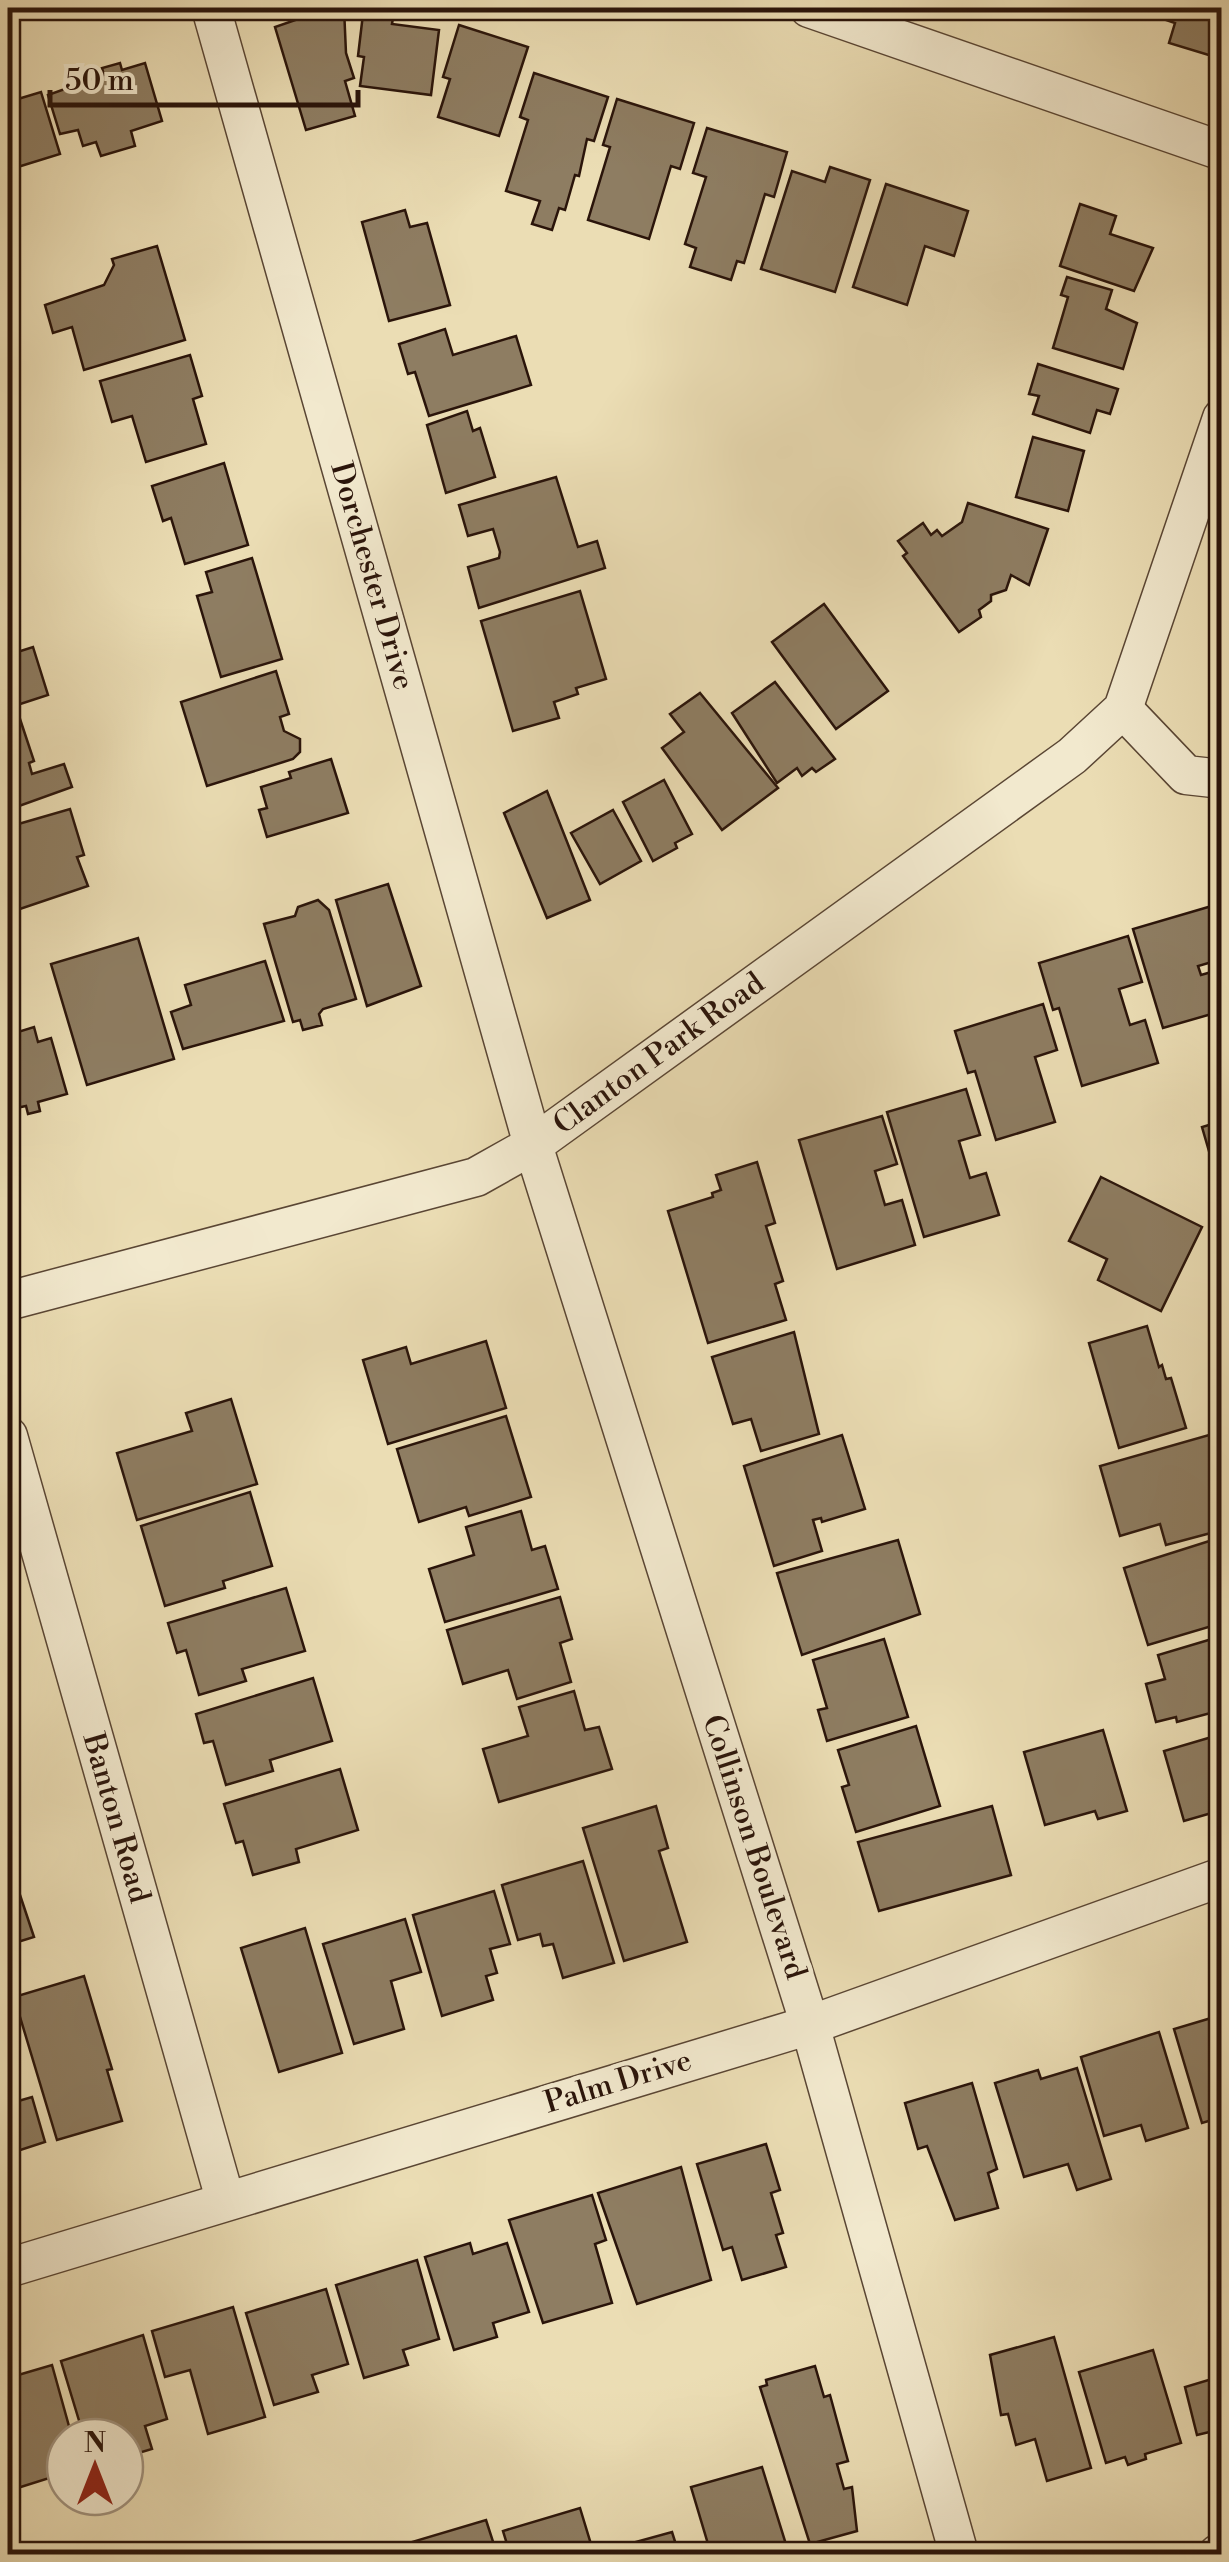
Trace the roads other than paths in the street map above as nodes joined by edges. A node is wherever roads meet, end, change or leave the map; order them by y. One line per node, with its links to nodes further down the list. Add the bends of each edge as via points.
1 (210, 8): 7 (street, Dorchester Drive)
2 (809, 8): 3 (street)
3 (1222, 151)
4 (1222, 418): 5 (street)
5 (1123, 709): 6 (street, via 1186,775); 7 (street, Clanton Park Road, via 1072,756)
6 (1222, 779)
7 (533, 1145): 8 (street, Clanton Park Road, via 476,1177); 11 (street, Collinson Boulevard)
8 (8, 1302)
9 (8, 1436): 12 (street, Banton Road)
10 (1222, 1877): 11 (street, Palm Drive)
11 (810, 2025): 12 (street, Palm Drive); 14 (street, Collinson Boulevard)
12 (226, 2199): 13 (street, Palm Drive)
13 (8, 2268)
14 (959, 2554)

